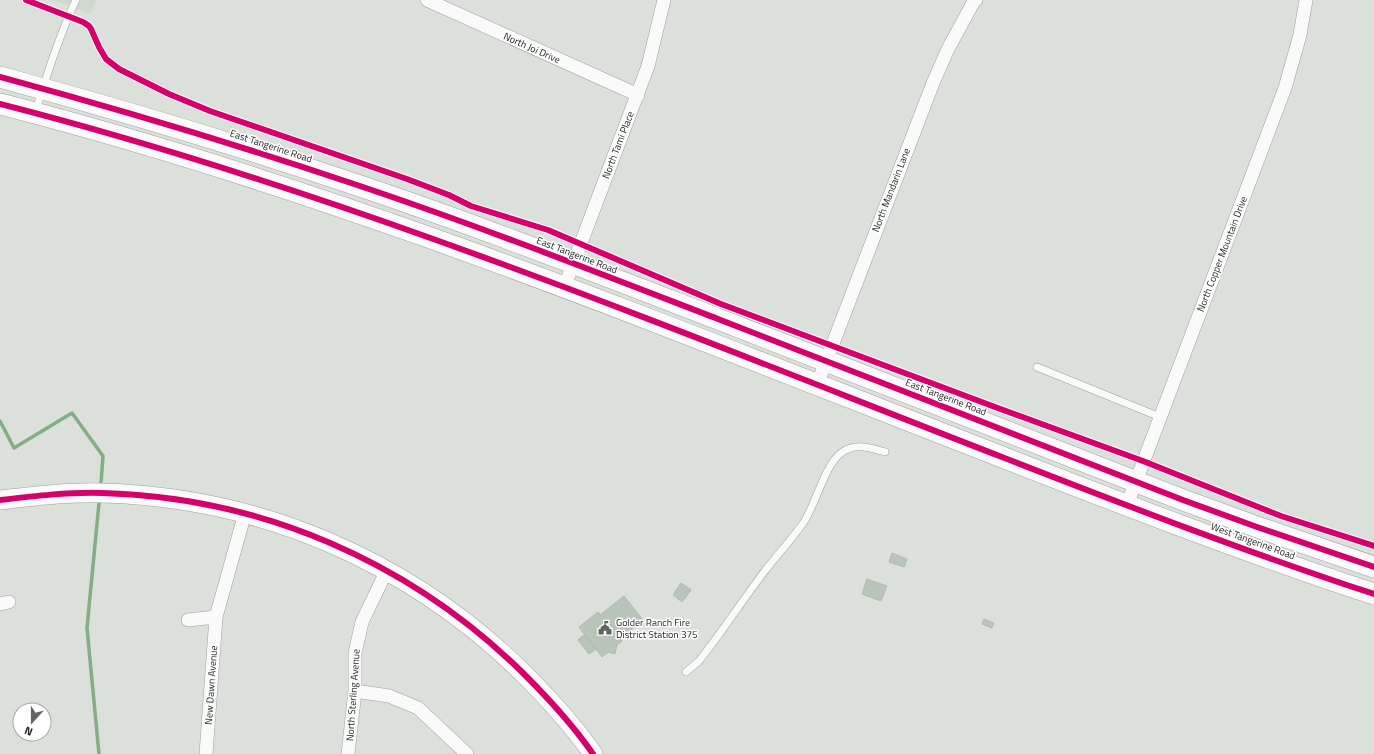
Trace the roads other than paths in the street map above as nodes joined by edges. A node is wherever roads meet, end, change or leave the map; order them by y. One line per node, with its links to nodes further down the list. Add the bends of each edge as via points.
1 (76, 0): 7 (lane)
2 (427, 0): 8 (street, North Joi Drive)
3 (664, 0): 8 (street, North Tami Place)
4 (976, 0): 13 (street, North Mandarin Lane, via 948,49 933,83)
5 (1306, 0): 16 (street, North Copper Mountain Drive, via 1295,56 1285,88)
6 (0, 77): 7 (main road, East Tangerine Road)
7 (43, 88): 10 (lane); 11 (main road, East Tangerine Road, via 302,166)
8 (638, 95): 11 (street, North Tami Place)
9 (0, 104): 10 (main road)
10 (35, 113): 12 (main road, via 197,159 333,203 464,249)
11 (573, 263): 12 (street, North Tami Place); 13 (main road, East Tangerine Road)
12 (564, 288): 15 (main road)
13 (826, 361): 15 (street, North Mandarin Lane); 18 (main road, East Tangerine Road)
14 (1037, 367): 16 (lane)
15 (817, 385): 20 (main road)
16 (1160, 417): 18 (street, North Copper Mountain Drive)
17 (885, 452): 27 (lane, via 861,446 850,448 838,456 829,468 811,508 797,531 699,661)
18 (1136, 481): 20 (street, North Copper Mountain Drive); 22 (main road, West Tangerine Road, via 1257,527)
19 (0, 500): 21 (street, via 72,493 125,494 194,502)
20 (1127, 505): 24 (main road, West Tangerine Road)
21 (245, 513): 23 (street, via 305,532); 25 (street, New Dawn Avenue)
22 (1374, 567)
23 (387, 570): 28 (street, North Sterling Avenue, via 362,622 355,653); 32 (street, via 450,610 495,646 553,703)
24 (1374, 594)
25 (216, 617): 26 (street); 29 (street, New Dawn Avenue)
26 (188, 620)
27 (686, 672)
28 (355, 691): 30 (street, North Sterling Avenue); 31 (street, via 388,696 418,708)
29 (206, 754)
30 (348, 754)
31 (467, 754)
32 (593, 754)

